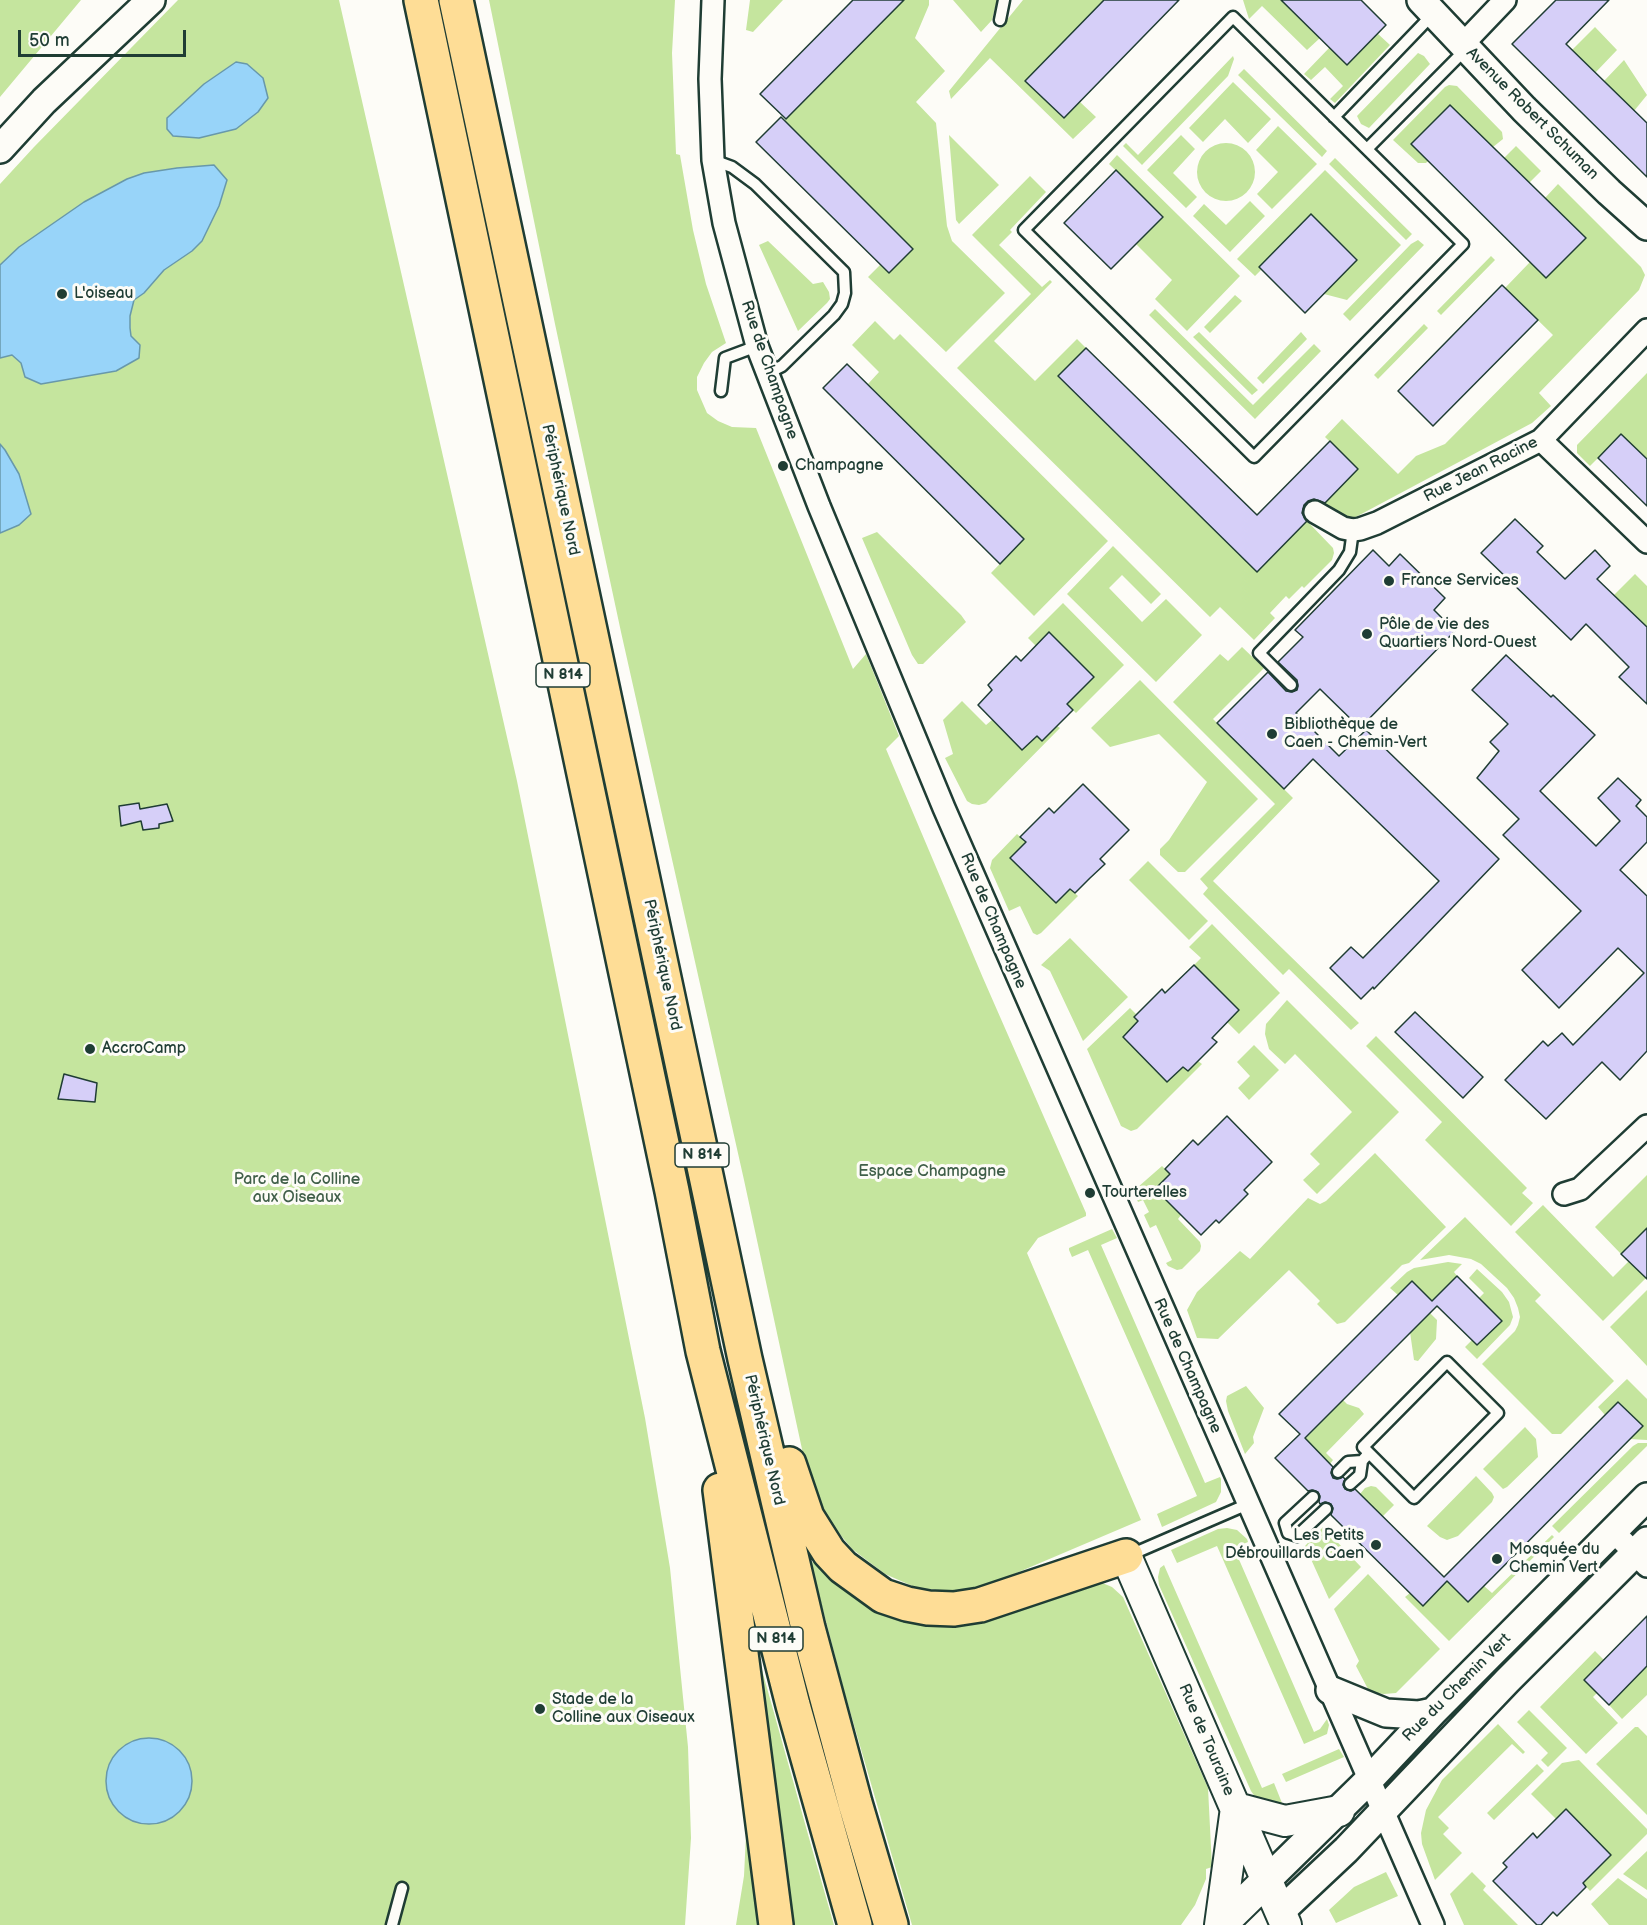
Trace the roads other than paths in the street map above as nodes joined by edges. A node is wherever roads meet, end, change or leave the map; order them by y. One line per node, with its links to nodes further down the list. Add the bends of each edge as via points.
1 (152, 0): 11 (street, via 44,101)
2 (422, 0): 26 (highway, N 814)
3 (456, 0): 27 (highway, Périphérique Nord / N 814)
4 (713, 0): 13 (street, Rue de Champagne)
5 (1004, 0): 8 (lane)
6 (1504, 0): 9 (street)
7 (1427, 7): 9 (street, Avenue Robert Schuman); 10 (lane)
8 (1000, 21)
9 (1465, 46): 12 (lane); 14 (street, Avenue Robert Schuman, via 1524,109)
10 (1334, 117): 12 (lane); 12 (lane, via 1233,17 1024,231 1254,457 1463,244)
11 (0, 149)
12 (1367, 149)
13 (713, 159): 16 (street, Rue de Champagne, via 724,223); 17 (lane, via 755,184 844,272 845,293 834,315 782,366)
14 (1647, 226)
15 (1647, 330): 19 (street, Rue Jean Racine)
16 (757, 346): 17 (street, Rue de Champagne); 18 (lane, via 725,358)
17 (768, 374): 33 (street, Rue de Champagne, via 944,808)
18 (721, 391)
19 (1541, 440): 21 (street, Rue Jean Racine, via 1377,523); 22 (street)
20 (1315, 512): 21 (street)
21 (1353, 530): 23 (lane, via 1350,552 1339,570 1259,653)
22 (1647, 542)
23 (1291, 685)
24 (1647, 1126): 25 (street, via 1581,1189)
25 (1564, 1194)
26 (703, 1351): 49 (highway); 50 (highway, N 814, via 793,1706)
27 (745, 1359): 38 (highway, via 773,1403 807,1517 843,1567 883,1596 928,1608 980,1605); 51 (highway, Périphérique Nord / N 814, via 808,1628)
28 (1366, 1457): 28 (lane, via 1363,1447 1447,1362 1498,1413 1414,1498); 29 (lane, via 1348,1462); 30 (lane, via 1360,1475)
29 (1338, 1472)
30 (1350, 1484)
31 (1313, 1497): 36 (lane, via 1286,1523)
32 (1647, 1497): 35 (street, Rue du Chemin Vert)
33 (1248, 1504): 36 (street, Rue de Champagne); 38 (lane)
34 (1326, 1509): 36 (lane, via 1297,1536)
35 (1613, 1531): 37 (street); 40 (street, Rue du Chemin Vert)
36 (1277, 1539): 39 (street, Rue de Champagne)
37 (1643, 1554): 44 (street, Rue du Chemin Vert, via 1507,1681)
38 (1126, 1556): 42 (main road, Rue de Touraine)
39 (1329, 1690): 40 (street, via 1386,1713); 41 (street, Rue de Champagne)
40 (1433, 1712): 41 (street, Rue du Chemin Vert)
41 (1369, 1780): 43 (street, Rue du Chemin Vert); 44 (street, Rue de Champagne)
42 (1236, 1808): 43 (main road, via 1285,1821); 45 (main road, Rue de Touraine); 52 (main road)
43 (1339, 1810): 45 (street, Rue du Chemin Vert)
44 (1383, 1811): 47 (street, Rue du Chemin Vert); 53 (street, Rue de Champagne)
45 (1267, 1880): 47 (main road, Rue de Touraine); 52 (main road)
46 (402, 1888): 48 (lane)
47 (1277, 1920)
48 (392, 1925)
49 (776, 1925)
50 (855, 1925)
51 (891, 1925)
52 (1221, 1925)
53 (1433, 1925)

